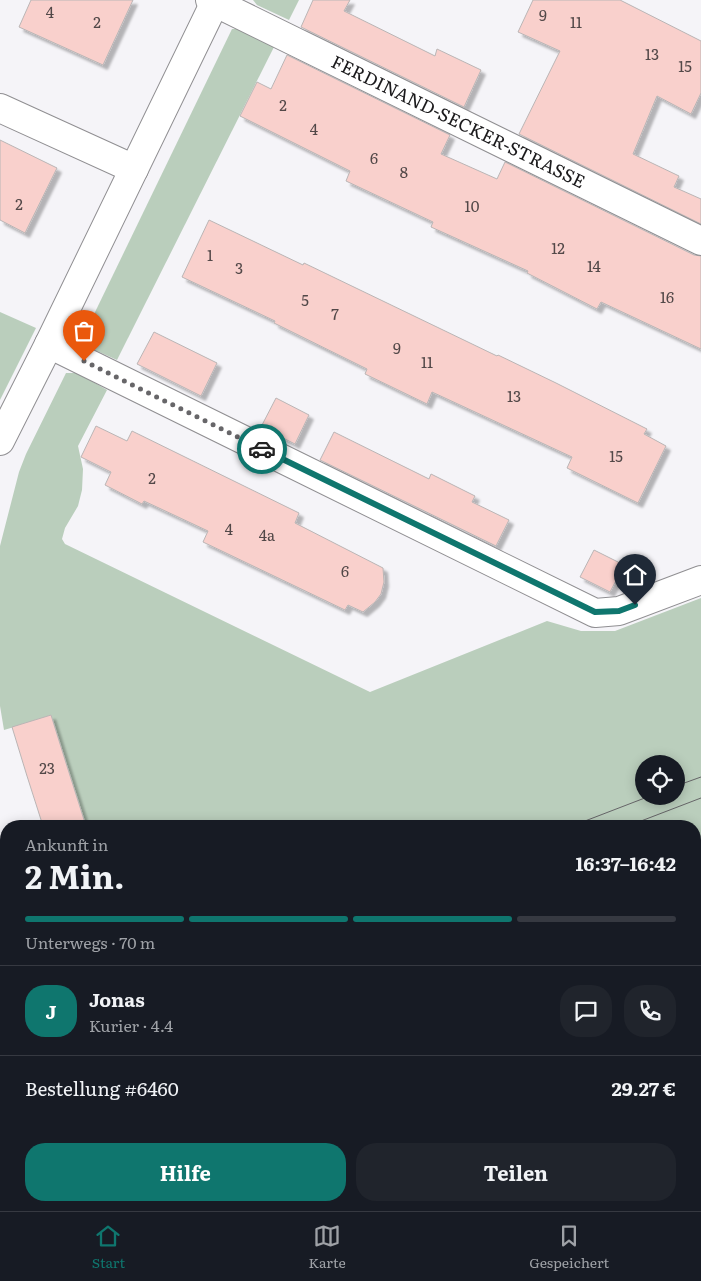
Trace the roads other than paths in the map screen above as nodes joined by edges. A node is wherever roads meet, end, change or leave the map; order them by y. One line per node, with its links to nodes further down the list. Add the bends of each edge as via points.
1 (213, 1): 3 (street); 4 (street, FERDINAND-SECKER-STRASSE)
2 (0, 108): 3 (street)
3 (134, 169): 5 (street)
4 (701, 241)
5 (49, 344): 6 (street); 7 (street, via 595,612 619,611)
6 (0, 441)
7 (701, 580)

